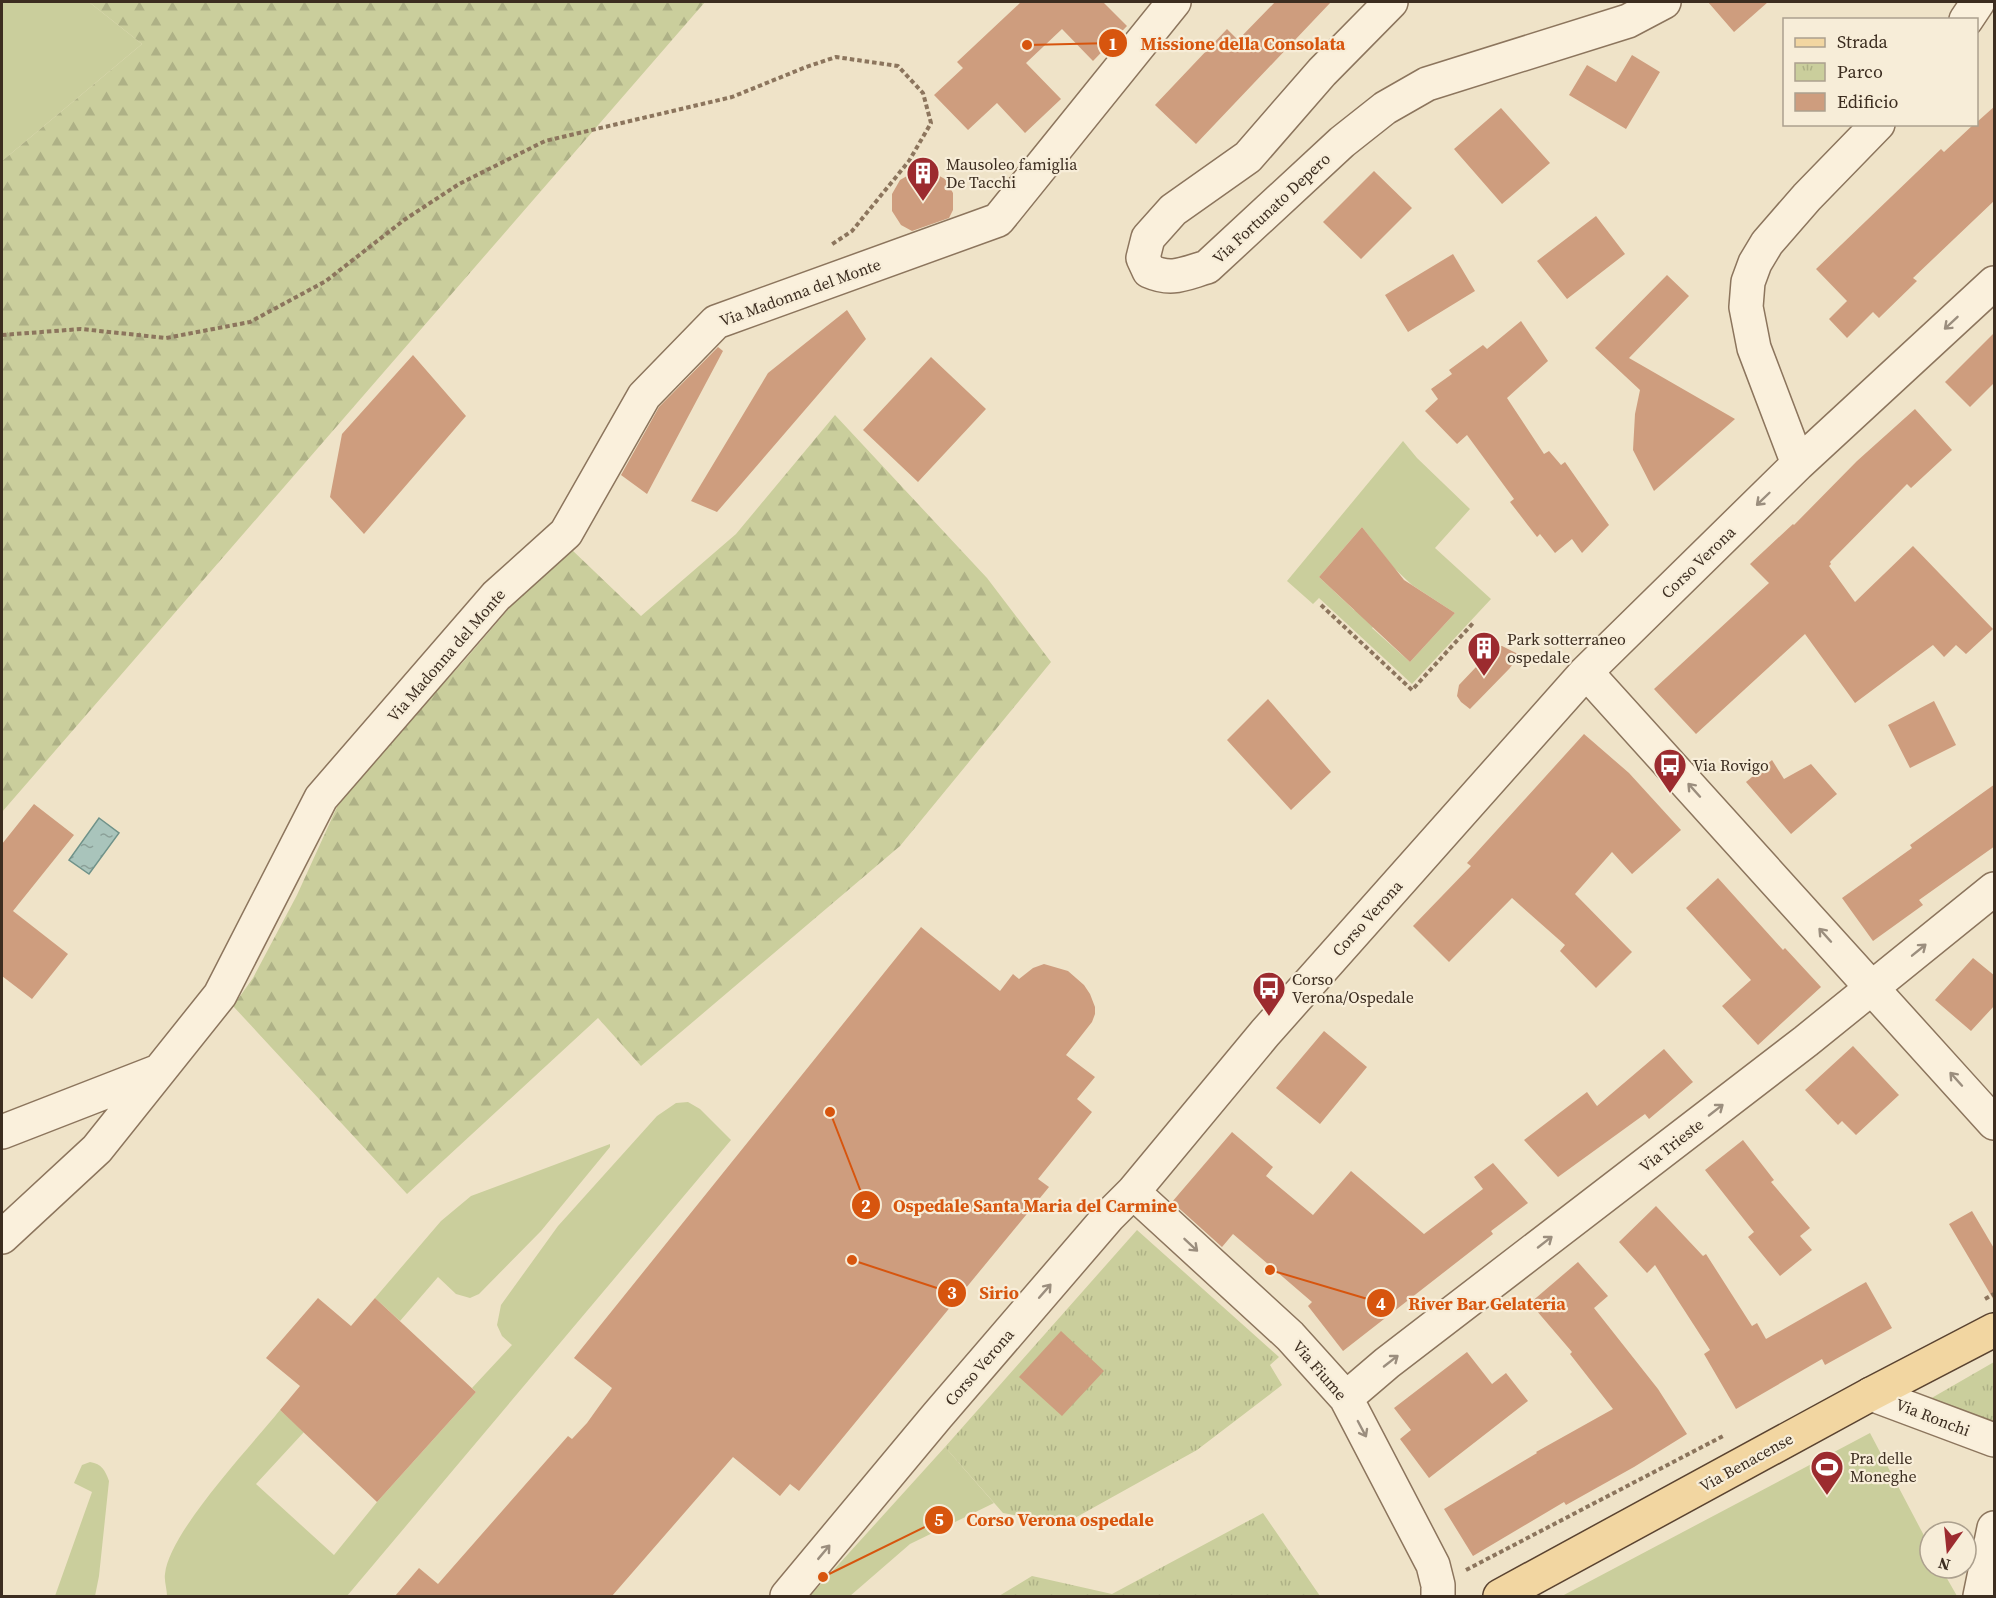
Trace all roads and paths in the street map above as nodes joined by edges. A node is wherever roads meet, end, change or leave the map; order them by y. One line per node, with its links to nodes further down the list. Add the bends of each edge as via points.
1 (1174, 2): 16 (street, Via Madonna del Monte, via 998,219 716,322 644,396 566,533 496,596 321,798 220,995)
2 (1391, 2): 3 (street, Via Fortunato Depero, via 1322,72 1248,157 1173,210 1148,238 1143,258 1149,271 1164,277 1207,267 1342,142 1385,108 1428,84 1628,21)
3 (1664, 2)
4 (1978, 2): 5 (street)
5 (1967, 18)
6 (1876, 126): 10 (street, via 1767,243 1748,282 1746,307 1754,348)
7 (823, 251): 9 (path, via 852,231 909,161 931,123 923,93 898,66 836,57 732,97 545,141 459,184 404,220 326,281 250,322 166,338 81,329)
8 (1995, 283): 10 (street, Corso Verona, one-way to 10)
9 (2, 335)
10 (1798, 464): 13 (street, Corso Verona, one-way to 13)
11 (1321, 605): 12 (path, via 1412,690)
12 (1474, 622)
13 (1586, 672): 15 (street, one-way to 13); 19 (street, Corso Verona, via 1265,1033)
14 (1995, 889): 15 (street, Via Trieste, one-way to 14)
15 (1873, 986): 17 (street, one-way to 15); 24 (street, Via Trieste, one-way to 15)
16 (160, 1071): 18 (street); 20 (street, Via Madonna del Monte, via 98,1149)
17 (1995, 1123)
18 (2, 1132)
19 (1133, 1192): 24 (street, Via Fiume, one-way to 24, via 1290,1336); 29 (street, Corso Verona, one-way to 19)
20 (2, 1237)
21 (1995, 1294): 22 (path)
22 (1989, 1315): 23 (main road, Via Benacense)
23 (1871, 1394): 26 (street, Via Ronchi); 30 (main road, Via Benacense)
24 (1346, 1398): 28 (street, Via Fiume, one-way to 28, via 1433,1565)
25 (1732, 1431): 28 (path)
26 (1995, 1440)
27 (1995, 1528): 31 (street)
28 (1438, 1591)
29 (786, 1596)
30 (1500, 1596)
31 (1980, 1596)

